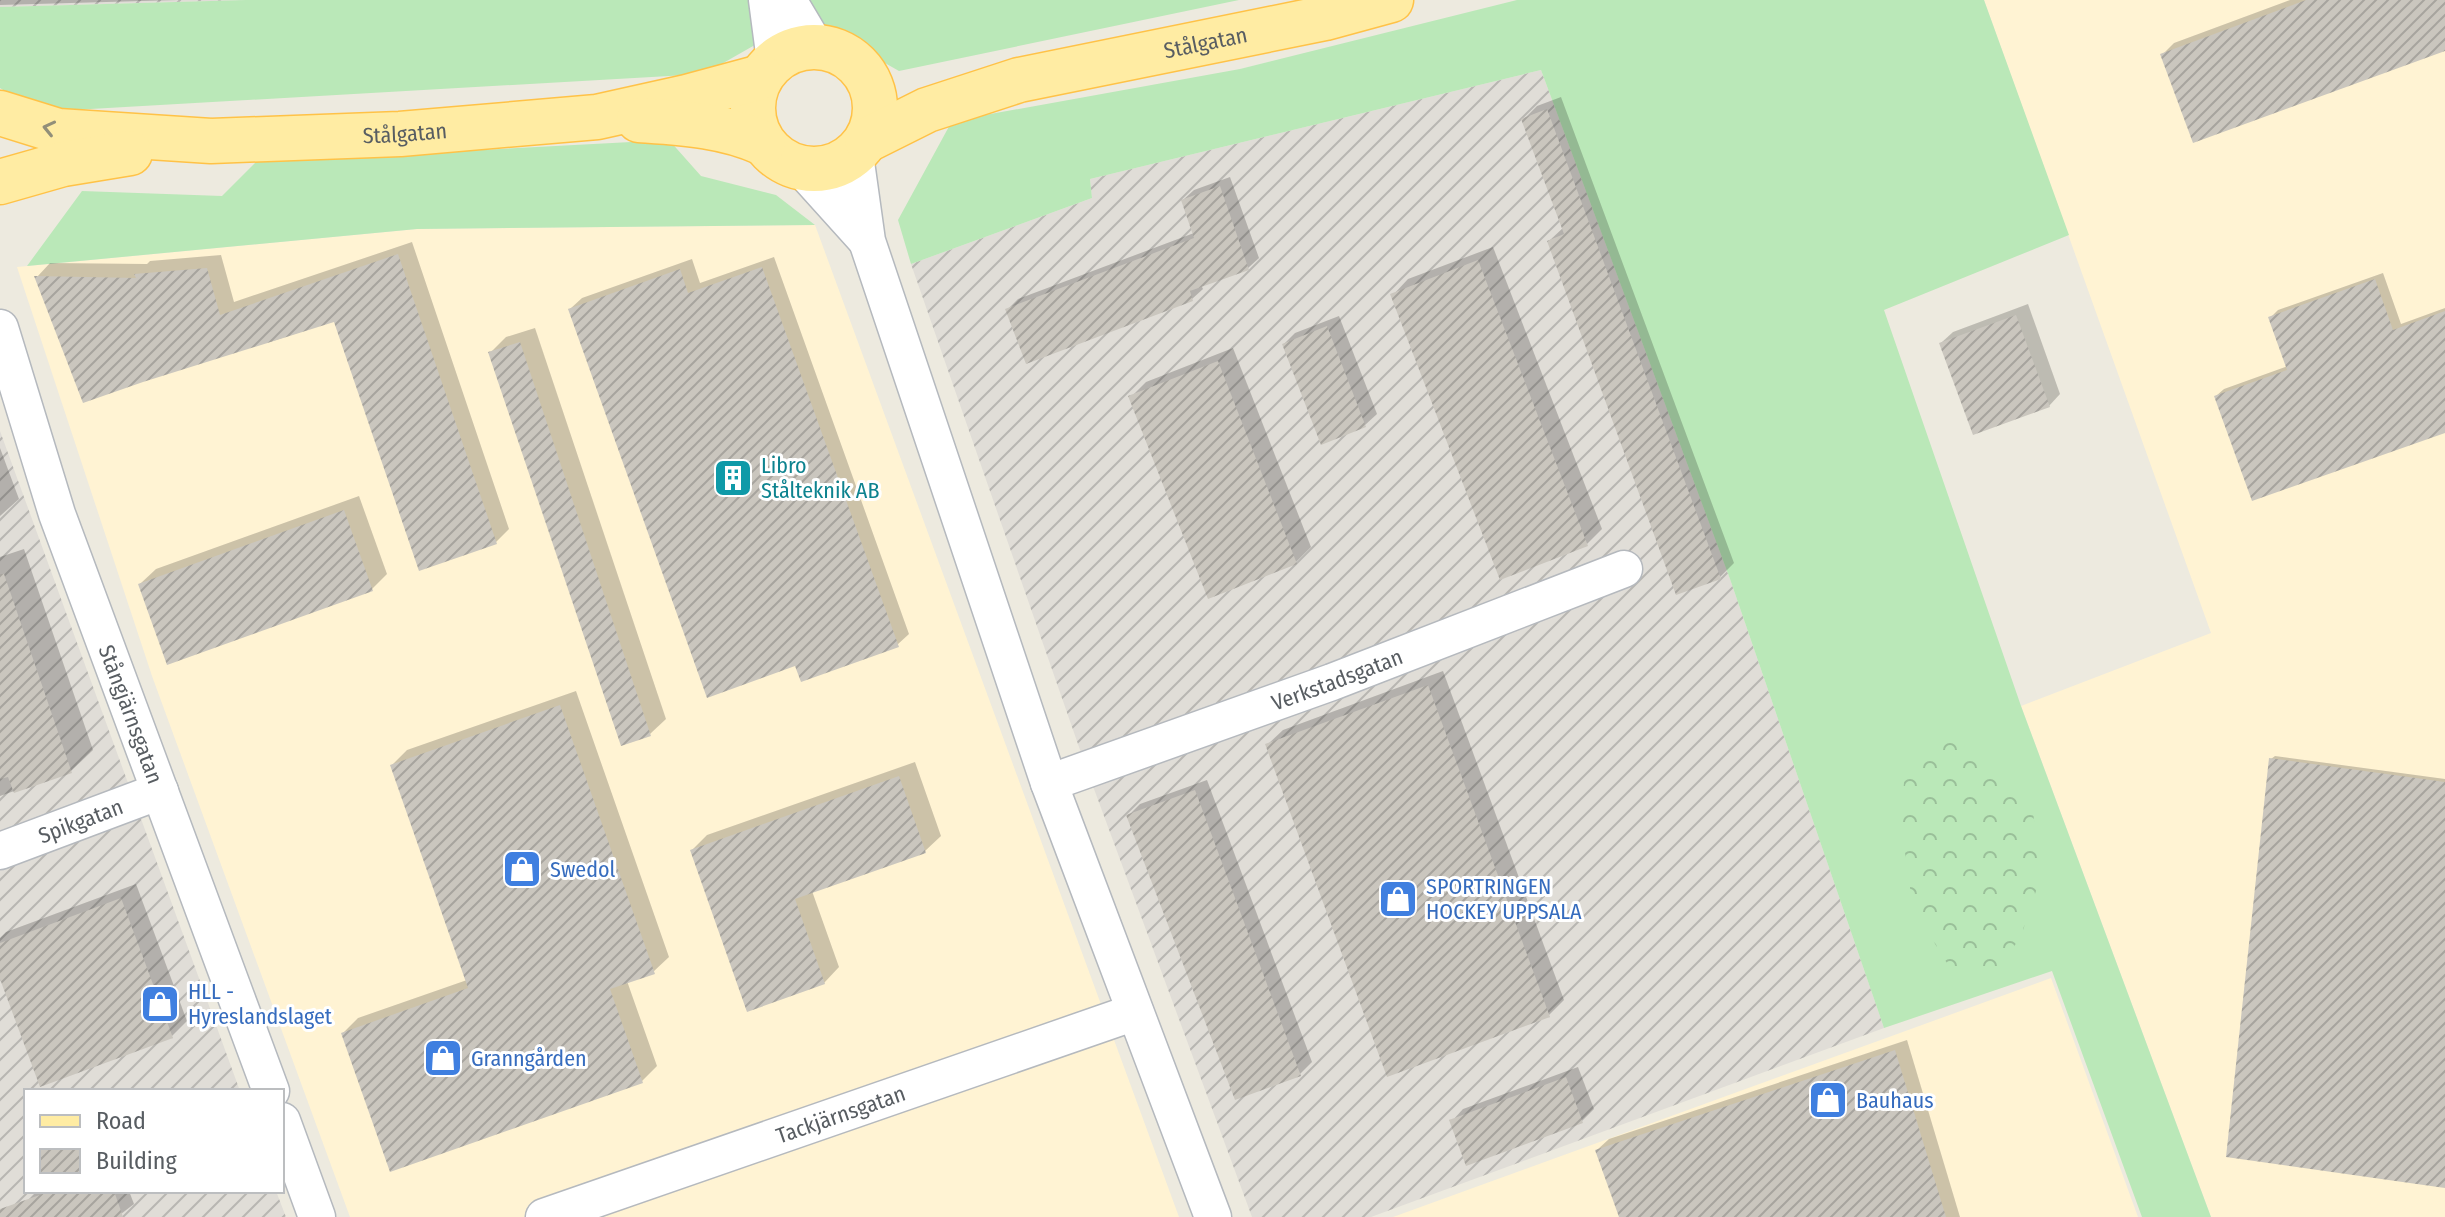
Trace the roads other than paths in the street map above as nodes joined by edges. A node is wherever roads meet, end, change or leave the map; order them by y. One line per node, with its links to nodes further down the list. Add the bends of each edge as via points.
1 (767, 0): 5 (street)
2 (788, 0): 4 (street)
3 (1391, 0): 7 (main road, Stålgatan)
4 (816, 47): 5 (main road, via 794,50); 6 (main road, via 838,52)
5 (768, 69): 9 (main road, Stålgatan, via 687,97); 11 (main road, via 753,97 755,126)
6 (867, 76): 7 (main road, Stålgatan, via 910,83); 12 (main road, via 876,102 874,122)
7 (1019, 80): 12 (main road, Stålgatan, via 927,110)
8 (0, 114): 10 (main road, Stålgatan, one-way to 8, via 58,131); 14 (main road, via 11,148)
9 (597, 117): 10 (main road, Stålgatan, via 400,134); 11 (main road, Stålgatan, via 689,124 742,133)
10 (211, 141): 14 (main road, Stålgatan, via 63,164)
11 (763, 143): 13 (main road)
12 (861, 147): 13 (main road, via 838,165); 15 (street)
13 (802, 169): 15 (street)
14 (0, 182)
15 (867, 241): 18 (street)
16 (1, 327): 19 (street, Stångjärnsgatan, via 57,514)
17 (1624, 569): 18 (street, Verkstadsgatan, via 1332,682)
18 (1049, 783): 21 (street)
19 (160, 791): 20 (street, Spikgatan); 22 (street, Stångjärnsgatan)
20 (0, 851)
21 (1135, 1012): 25 (street, Tackjärnsgatan); 26 (street)
22 (270, 1089)
23 (284, 1126): 24 (street)
24 (317, 1217)
25 (544, 1217)
26 (1213, 1217)

